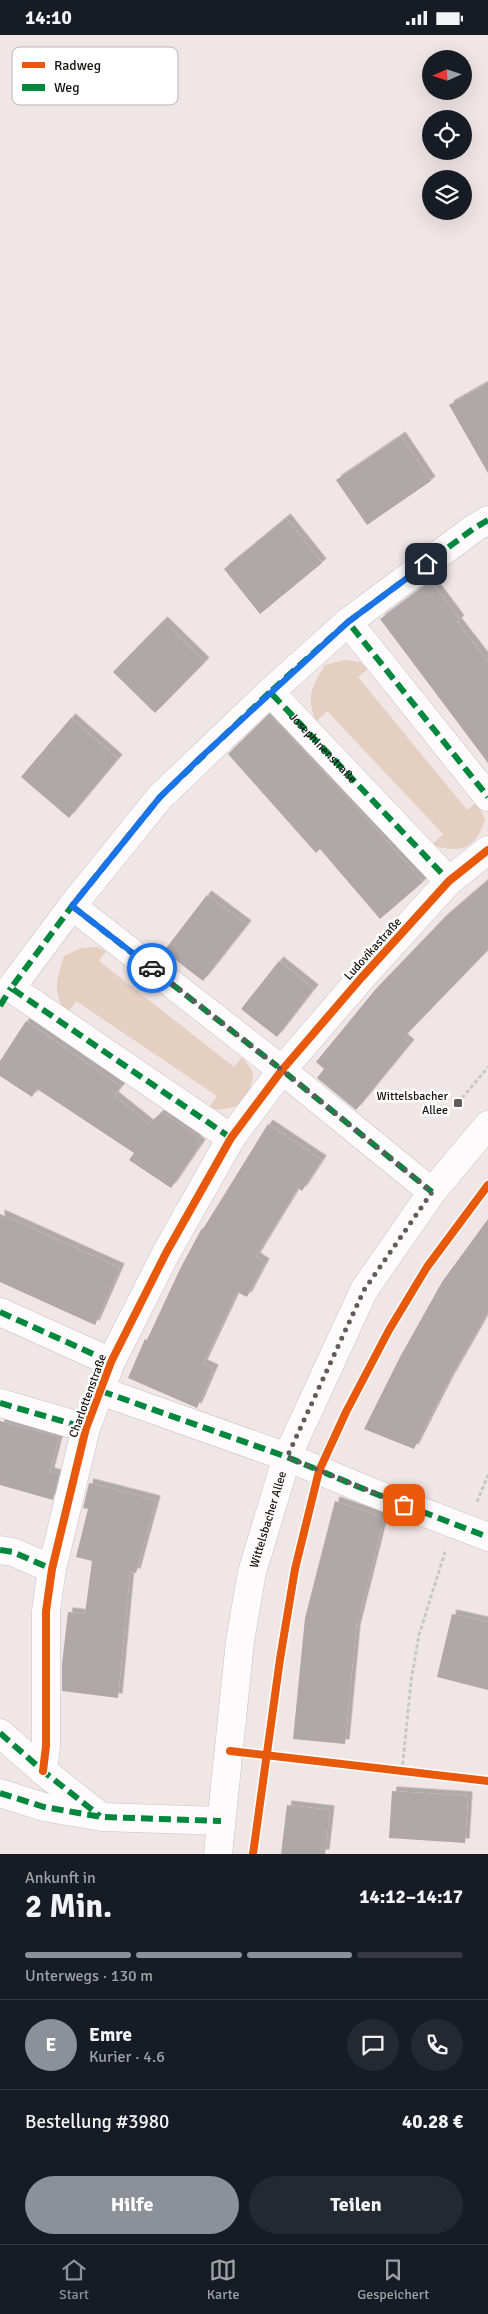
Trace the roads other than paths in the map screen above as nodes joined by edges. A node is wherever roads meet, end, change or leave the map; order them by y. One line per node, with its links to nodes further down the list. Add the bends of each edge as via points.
1 (488, 520): 2 (street)
2 (348, 622): 3 (street); 4 (street)
3 (270, 692): 6 (street, Josephinenstraße); 7 (street, via 160,797)
4 (488, 797)
5 (488, 851): 6 (street, Ludovikastraße)
6 (449, 881): 9 (street, Ludovikastraße)
7 (72, 906): 8 (street); 9 (street)
8 (6, 997): 11 (street)
9 (282, 1070): 11 (street, Charlottenstraße); 12 (street)
10 (488, 1125): 12 (street, Wittelsbacher Allee)
11 (231, 1138): 14 (street, Charlottenstraße, via 166,1253)
12 (432, 1192): 18 (street, Wittelsbacher Allee, via 364,1290)
13 (0, 1312): 14 (street, Charlottenstraße)
14 (111, 1362): 15 (street, Charlottenstraße)
15 (101, 1391): 17 (street, Charlottenstraße); 18 (street, Charlottenstraße)
16 (0, 1403): 17 (street, Charlottenstraße)
17 (86, 1428): 21 (street, Charlottenstraße)
18 (287, 1457): 19 (street, Charlottenstraße); 26 (street, Wittelsbacher Allee, via 252,1573 240,1641)
19 (488, 1537)
20 (0, 1549): 21 (street)
21 (52, 1569): 23 (street, Charlottenstraße, via 46,1611 46,1746)
22 (0, 1733): 23 (street)
23 (43, 1771): 25 (street)
24 (0, 1793): 25 (street, via 44,1807)
25 (102, 1817): 26 (street)
26 (221, 1821): 27 (street, Wittelsbacher Allee)
27 (218, 1854)

